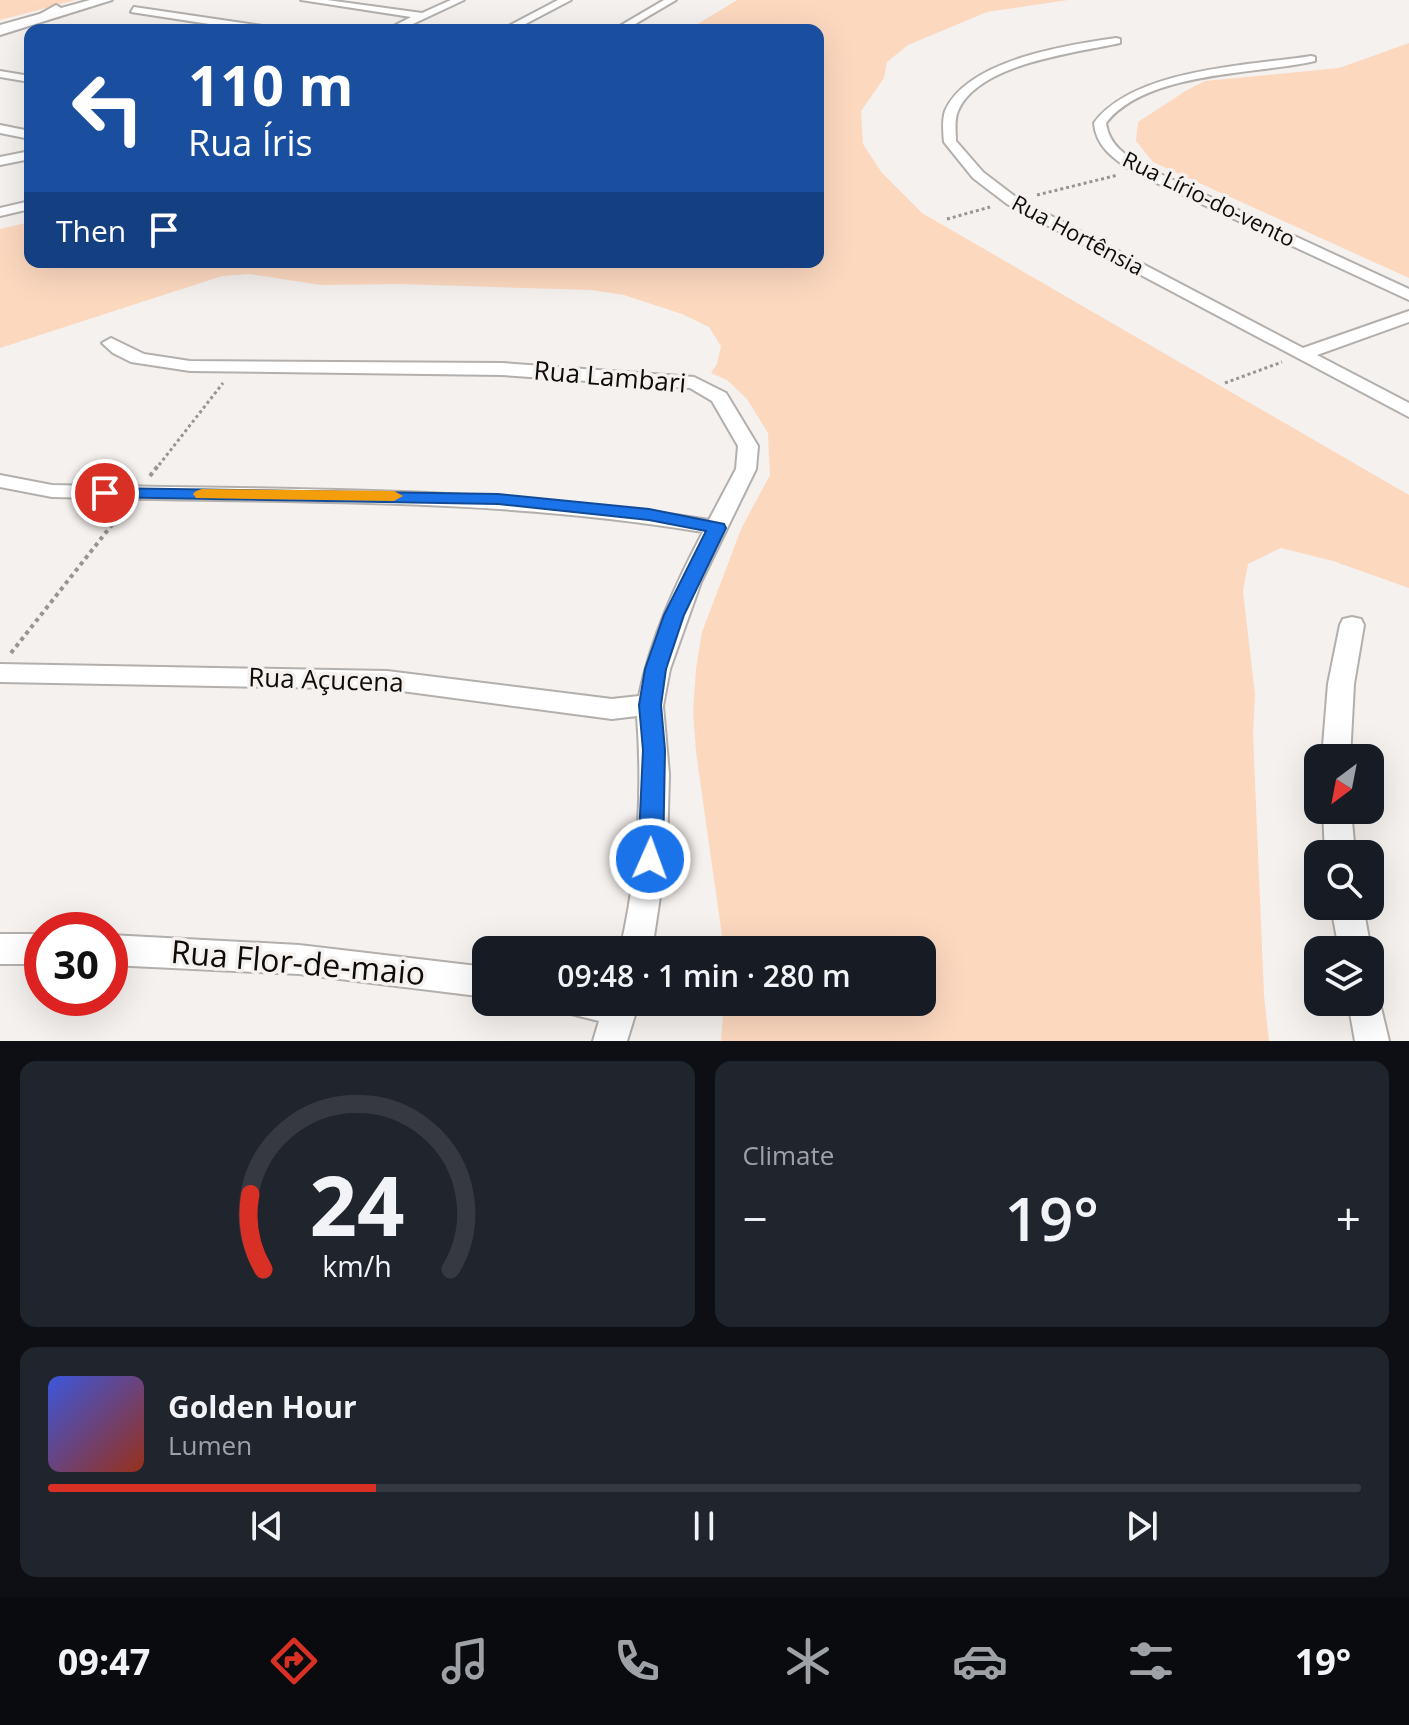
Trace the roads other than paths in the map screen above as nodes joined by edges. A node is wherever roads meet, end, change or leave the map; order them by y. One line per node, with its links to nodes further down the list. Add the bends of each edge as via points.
1 (83, 0): 8 (street)
2 (105, 0): 8 (street)
3 (306, 0): 9 (street)
4 (459, 0): 9 (street)
5 (566, 0): 13 (street)
6 (671, 0): 14 (street)
7 (134, 10): 11 (street)
8 (55, 12): 10 (street); 15 (street)
9 (423, 16): 12 (street)
10 (0, 22)
11 (228, 24)
12 (405, 24)
13 (518, 24)
14 (629, 24)
15 (0, 30)
16 (1116, 41): 29 (street, Rua Hortênsia, via 1066,49 983,80 951,111 950,142 978,175 1012,201)
17 (1311, 59): 26 (street, Rua Lírio-do-vento, via 1149,87 1111,109 1100,123 1104,140 1140,170)
18 (0, 74): 19 (street)
19 (24, 78)
20 (0, 129): 21 (street)
21 (24, 134)
22 (24, 156): 23 (street)
23 (0, 161)
24 (24, 206): 25 (street)
25 (0, 212)
26 (1409, 295)
27 (1409, 316): 29 (street)
28 (111, 343): 32 (street, Rua Lambari, via 133,357 190,366 502,369 694,383 719,397 748,446 746,469)
29 (1303, 354): 30 (street, Rua Hortênsia)
30 (1409, 411)
31 (0, 481): 32 (street, via 52,491 498,499)
32 (717, 528): 35 (street, Rua Lambari, via 674,615)
33 (1352, 625): 36 (street)
34 (5, 664): 35 (street, Rua Açucena, via 387,680 612,709)
35 (650, 705): 37 (street, Rua Lambari, via 654,750 648,903)
36 (1337, 744)
37 (640, 936)
38 (0, 949): 39 (street)
39 (24, 949)
40 (128, 951): 41 (street, Rua Flor-de-maio, via 312,959)
41 (472, 980)
42 (618, 1016): 44 (street)
43 (1368, 1016): 45 (street)
44 (610, 1041)
45 (1372, 1041)

